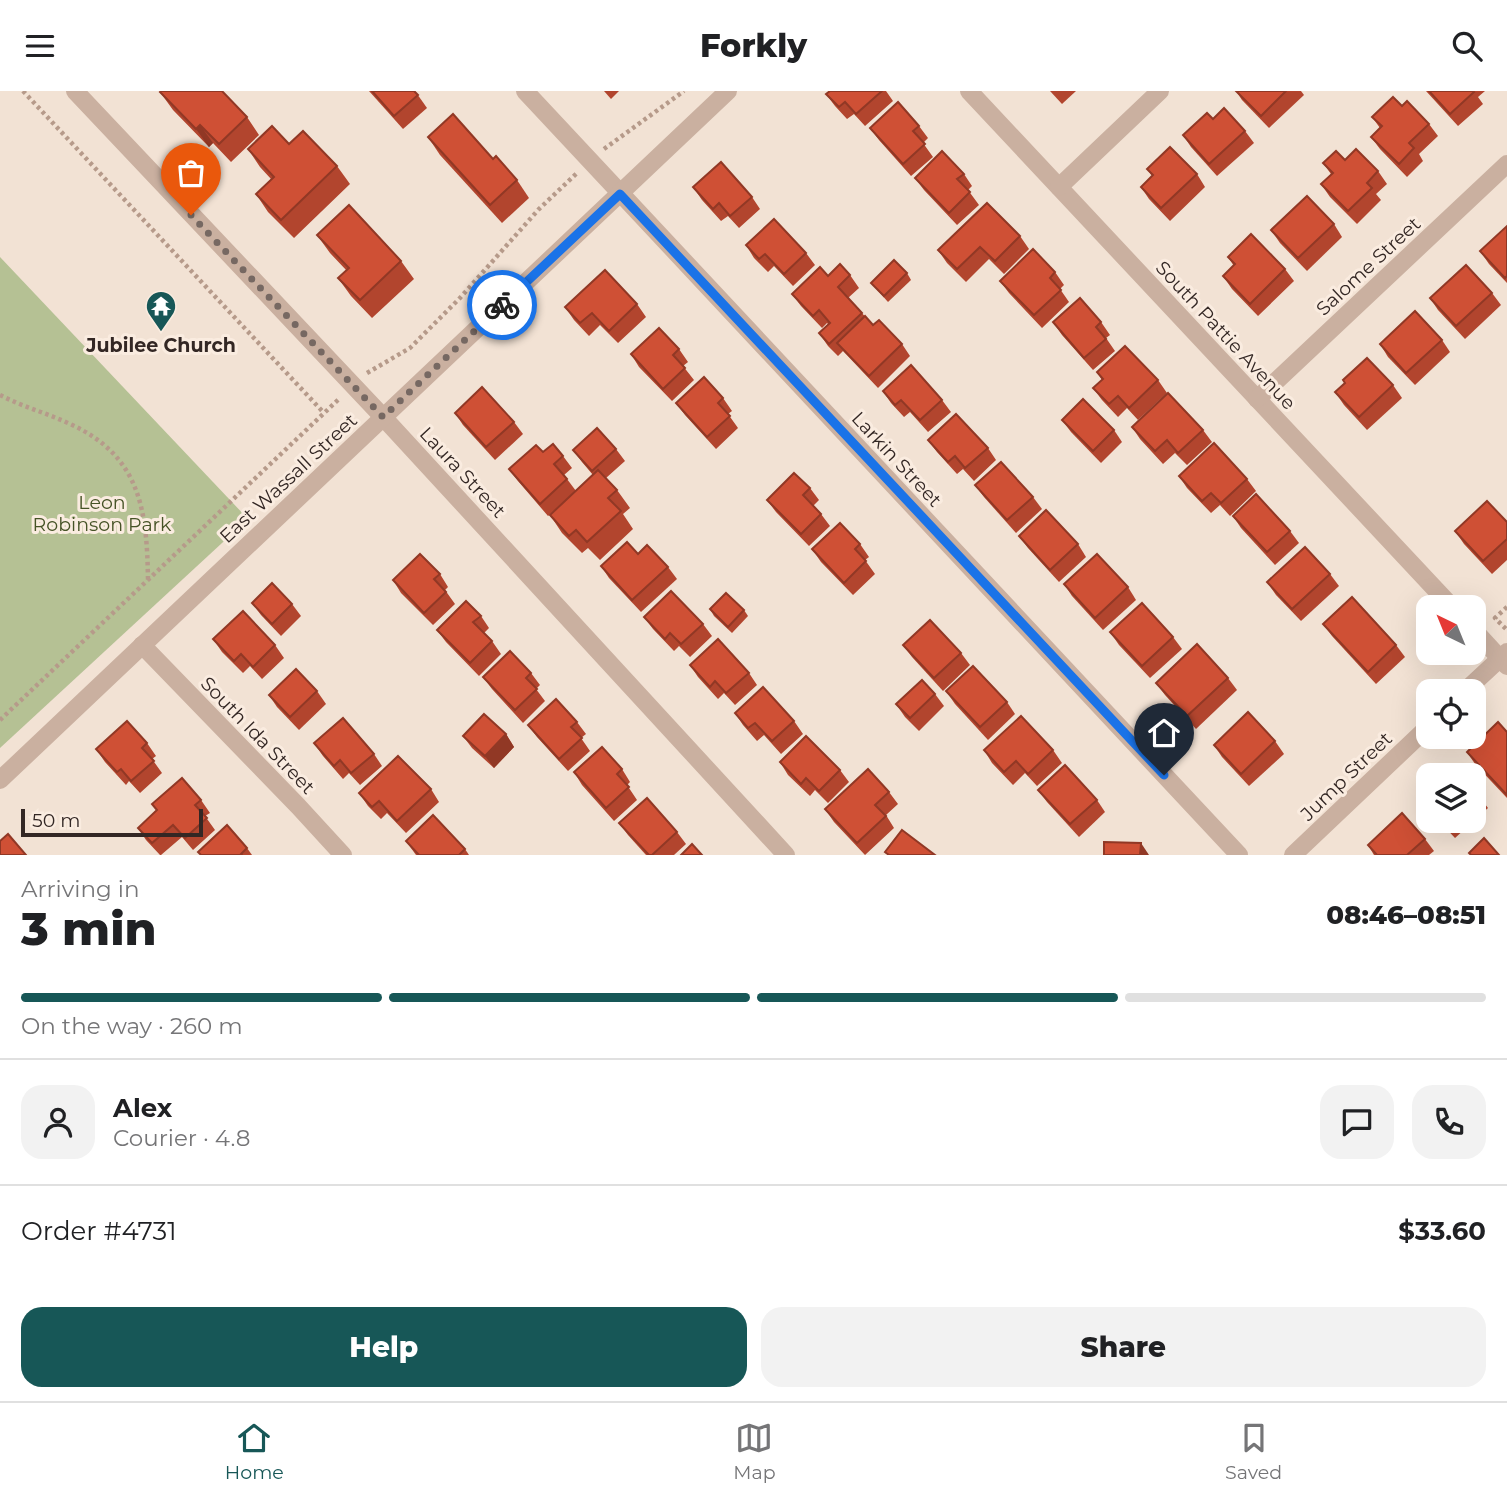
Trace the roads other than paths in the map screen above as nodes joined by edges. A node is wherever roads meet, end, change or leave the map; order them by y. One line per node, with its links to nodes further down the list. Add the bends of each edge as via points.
1 (75, 91): 10 (street, Laura Street)
2 (525, 91): 8 (street, Larkin Street)
3 (728, 91): 8 (street, East Wassall Street)
4 (969, 91): 7 (street, South Pattie Avenue)
5 (1160, 91): 7 (street)
6 (1507, 164): 9 (street, Salome Street)
7 (1059, 187): 9 (street, South Pattie Avenue)
8 (620, 194): 10 (street, East Wassall Street); 20 (street, Larkin Street)
9 (1257, 399): 11 (street, South Pattie Avenue)
10 (383, 417): 13 (street, East Wassall Street); 19 (street, Laura Street)
11 (1441, 595)
12 (1486, 641): 14 (street)
13 (142, 645): 17 (street, East Wassall Street); 18 (street, South Ida Street)
14 (1505, 659): 15 (street)
15 (1480, 679)
16 (1416, 738): 21 (street, Jump Street)
17 (0, 780)
18 (343, 855)
19 (786, 855)
20 (1239, 855)
21 (1293, 855)

